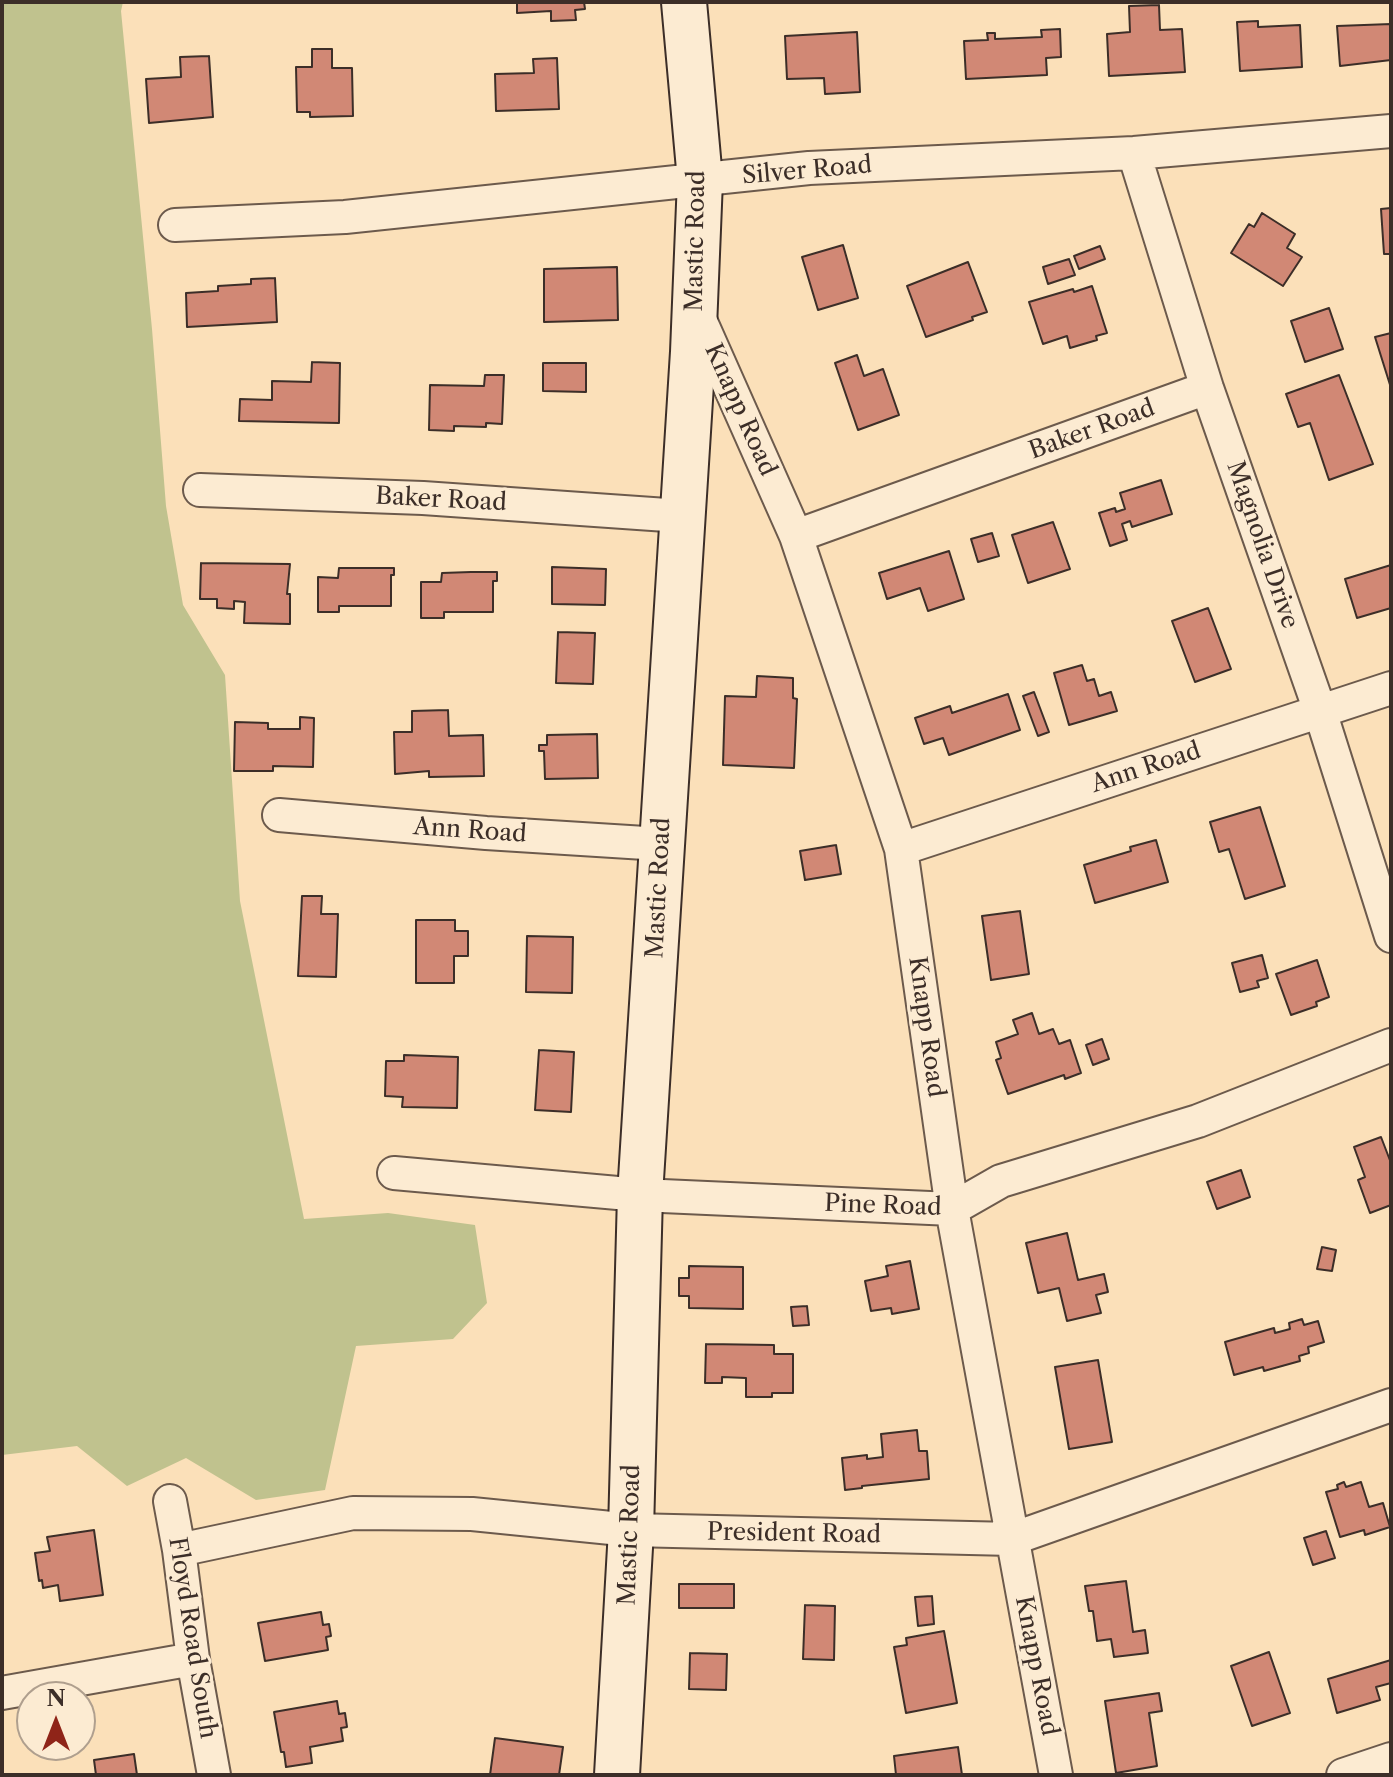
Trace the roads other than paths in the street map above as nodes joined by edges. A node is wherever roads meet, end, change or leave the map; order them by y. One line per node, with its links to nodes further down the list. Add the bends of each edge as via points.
1 (684, 2): 4 (main road, Mastic Road)
2 (1391, 131): 3 (street, Silver Road)
3 (1134, 153): 4 (street, Silver Road, via 809,168); 7 (street, Magnolia Drive)
4 (700, 180): 5 (street, Silver Road, via 345,217); 6 (main road, Mastic Road)
5 (175, 225)
6 (695, 308): 9 (main road, Mastic Road); 10 (street, Knapp Road)
7 (1207, 388): 10 (street, Baker Road); 12 (street, Magnolia Drive)
8 (200, 490): 9 (street, Baker Road, via 423,498)
9 (681, 516): 14 (main road, Mastic Road)
10 (796, 536): 15 (street, Knapp Road)
11 (1391, 688): 12 (street, Ann Road)
12 (1320, 711): 15 (street, Ann Road); 16 (street, Magnolia Drive)
13 (279, 815): 14 (street, Ann Road)
14 (661, 844): 19 (main road, Mastic Road)
15 (901, 849): 20 (street, Knapp Road)
16 (1391, 936)
17 (1391, 1045): 20 (street, Pine Road, via 1198,1121 1001,1181)
18 (394, 1173): 19 (street, Pine Road)
19 (640, 1195): 20 (street, Pine Road); 23 (main road, Mastic Road)
20 (952, 1209): 24 (street, Knapp Road)
21 (1391, 1405): 24 (street, President Road)
22 (170, 1501): 25 (street, Floyd Road South)
23 (631, 1530): 24 (street, President Road); 25 (street, President Road, via 472,1514 353,1513); 30 (main road, Mastic Road)
24 (1012, 1539): 31 (street, Knapp Road)
25 (179, 1550): 26 (street, Floyd Road South)
26 (193, 1659): 27 (street); 29 (street, Floyd Road South)
27 (2, 1693)
28 (1391, 1759): 32 (street)
29 (214, 1775)
30 (617, 1775)
31 (1056, 1775)
32 (1343, 1775)

